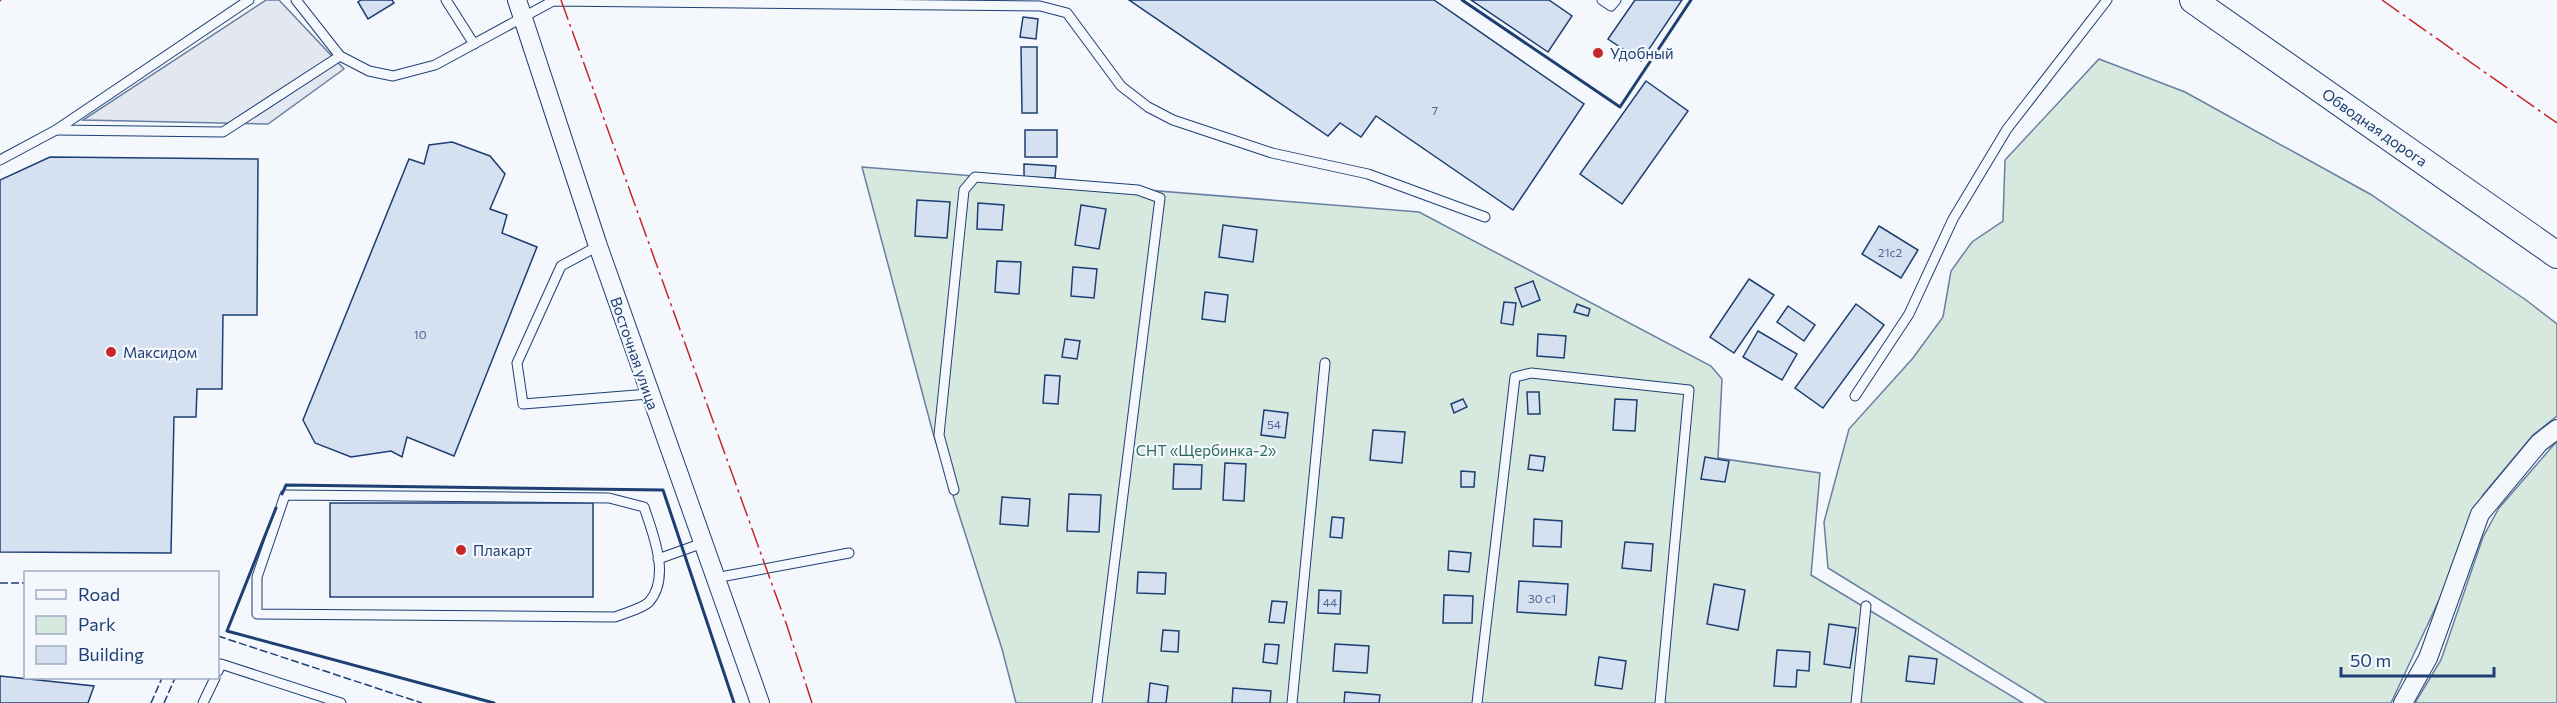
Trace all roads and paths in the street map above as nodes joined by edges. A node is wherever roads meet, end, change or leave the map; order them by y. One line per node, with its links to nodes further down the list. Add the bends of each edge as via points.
1 (249, 0): 11 (lane)
2 (296, 0): 10 (lane)
3 (446, 0): 9 (lane)
4 (1602, 0): 5 (lane, via 1611,6)
5 (1616, 0)
6 (2107, 0): 18 (lane, via 2007,129 1953,219 1909,314)
7 (2193, 0): 15 (main road, Обводная дорога)
8 (519, 8): 9 (lane); 13 (lane, via 553,1 1040,6 1067,13 1121,86 1173,120 1272,153 1368,174); 14 (street, Восточная улица)
9 (474, 44): 10 (lane, via 435,65 393,76 369,71)
10 (340, 56): 11 (lane, via 223,132)
11 (56, 130): 12 (lane)
12 (0, 160)
13 (1485, 217)
14 (598, 246): 17 (street, Восточная улица); 17 (lane, via 561,266 517,363 523,404)
15 (2557, 255)
16 (1324, 363): 32 (lane)
17 (648, 394): 21 (street, Восточная улица)
18 (1855, 396)
19 (2557, 429): 36 (street, via 2539,443 2480,514 2428,658)
20 (954, 490): 31 (lane, via 939,435 964,190 975,177 1138,190 1160,198)
21 (703, 543): 23 (lane); 24 (street, Восточная улица)
22 (849, 553): 24 (lane)
23 (658, 559): 23 (lane, via 658,584 648,603 615,617 257,614 257,577 285,495 609,498 644,507)
24 (715, 578): 30 (street, Восточная улица)
25 (1866, 606): 35 (lane)
26 (219, 669): 29 (lane, via 221,664)
27 (215, 679): 28 (lane)
28 (203, 703)
29 (342, 703)
30 (760, 703)
31 (1097, 703)
32 (1292, 703)
33 (1478, 703): 34 (lane, via 1515,377 1531,373 1689,390)
34 (1660, 703)
35 (1857, 703)
36 (2403, 703)

